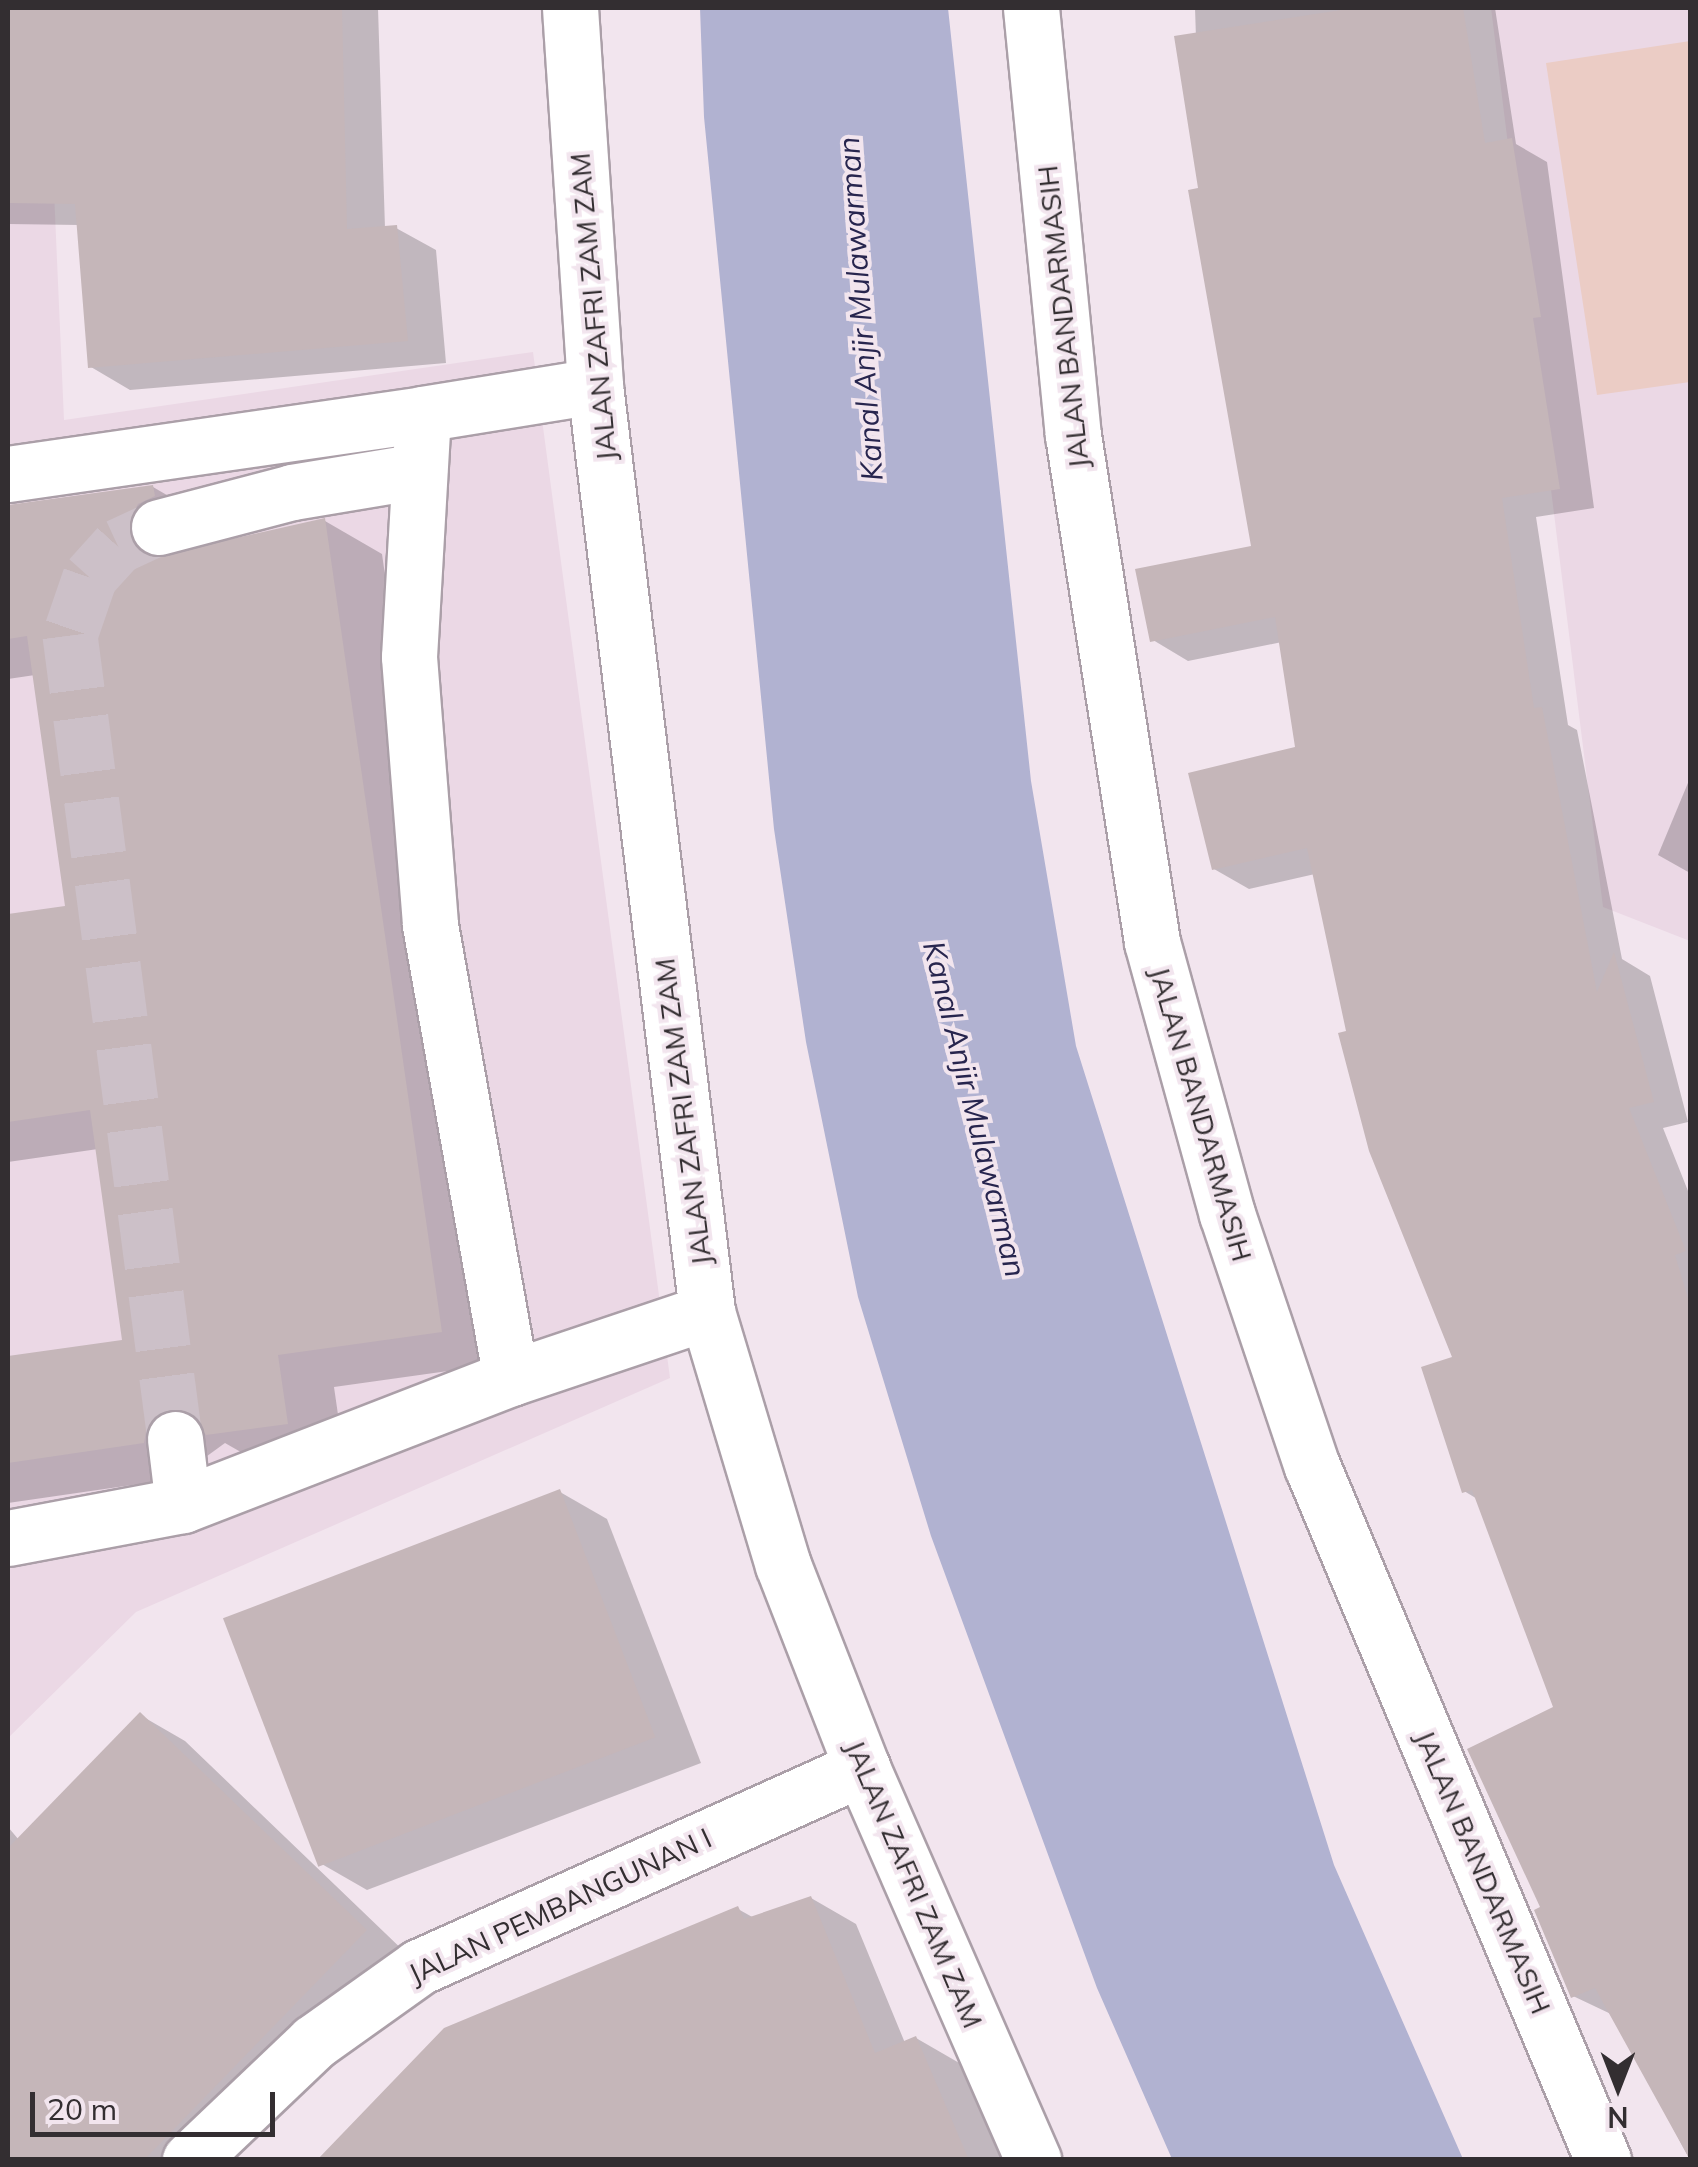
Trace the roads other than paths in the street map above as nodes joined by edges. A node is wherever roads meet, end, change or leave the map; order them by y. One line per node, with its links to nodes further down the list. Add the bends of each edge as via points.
1 (570, 8): 3 (street, JALAN ZAFRI ZAM ZAM)
2 (1031, 8): 16 (street, JALAN BANDARMASIH, via 1073,435 1152,942 1226,1214 1312,1466)
3 (596, 386): 4 (street); 8 (street, JALAN ZAFRI ZAM ZAM)
4 (423, 414): 5 (street); 6 (street)
5 (419, 471): 7 (street, via 292,492); 9 (street, via 409,657 430,924)
6 (8, 474)
7 (159, 527)
8 (707, 1312): 9 (street); 13 (street, JALAN ZAFRI ZAM ZAM, via 783,1565)
9 (511, 1378): 11 (street)
10 (175, 1439): 11 (street)
11 (183, 1505): 12 (street)
12 (8, 1538)
13 (862, 1768): 14 (street, JALAN PEMBANGUNAN I, via 419,1967 314,2042); 15 (street, JALAN ZAFRI ZAM ZAM)
14 (190, 2160)
15 (1033, 2160)
16 (1603, 2160)

